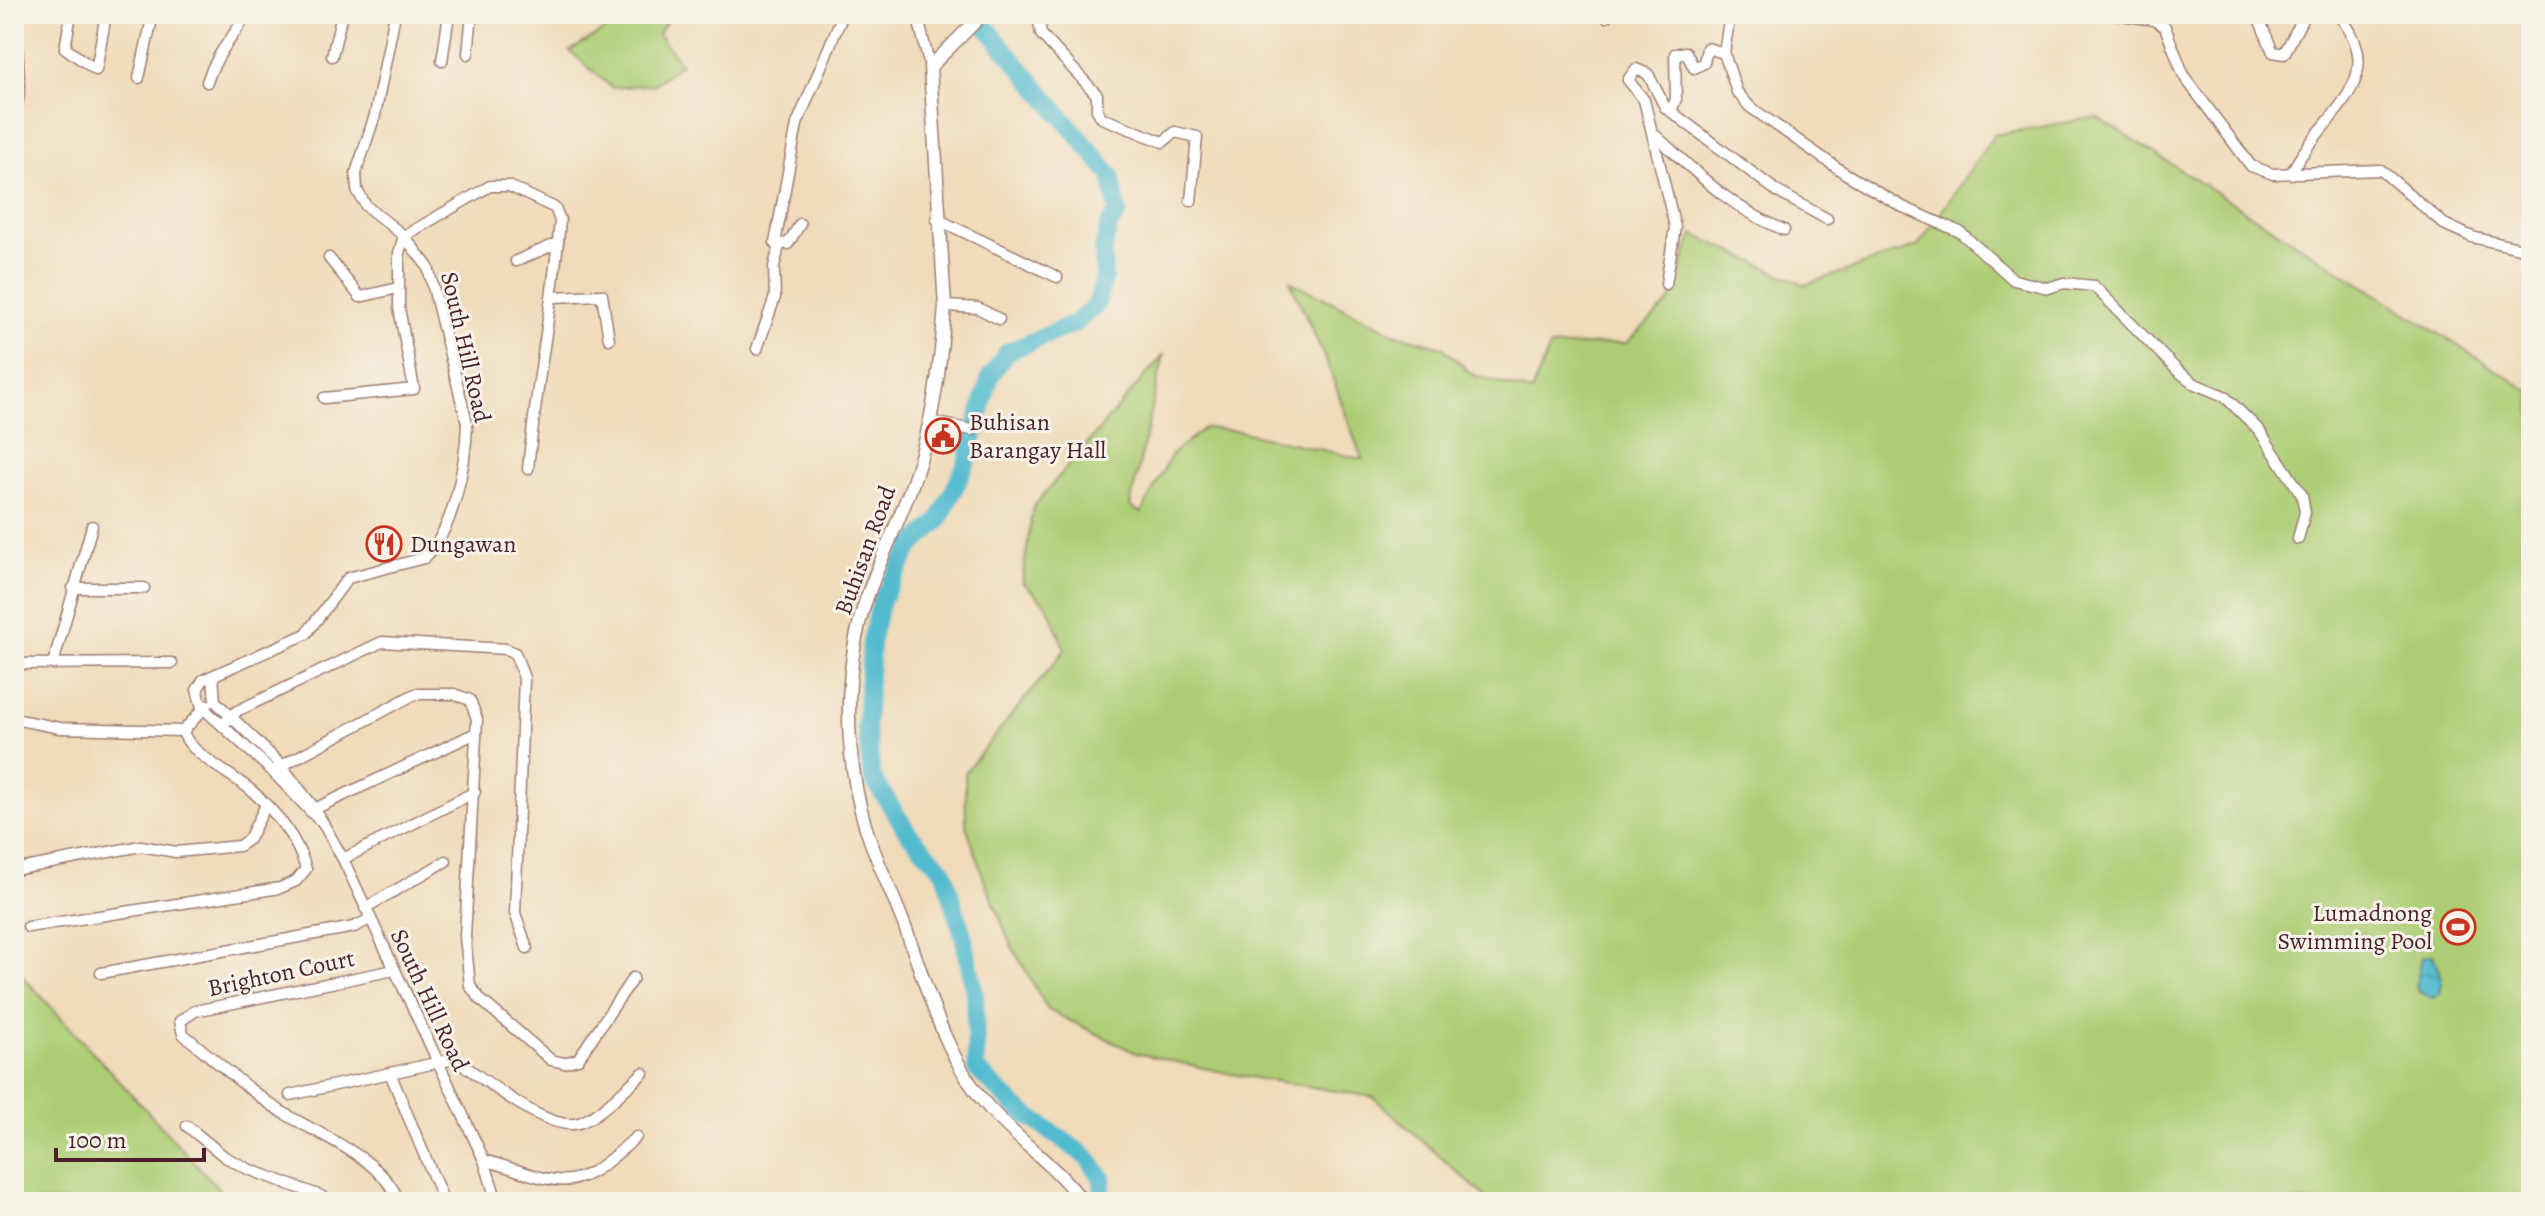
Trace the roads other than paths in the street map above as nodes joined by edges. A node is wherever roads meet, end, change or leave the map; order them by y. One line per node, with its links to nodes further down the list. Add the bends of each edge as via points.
1 (16, 14): 28 (street, via 20,100)
2 (71, 14): 3 (street, via 65,48 96,70)
3 (106, 14)
4 (153, 14): 25 (street)
5 (247, 14): 26 (street, via 216,55)
6 (342, 14): 22 (street)
7 (395, 14): 36 (street, South Hill Road, via 356,182 366,206)
8 (449, 14): 23 (street)
9 (472, 14): 21 (street)
10 (843, 14): 38 (street, via 797,124 775,238)
11 (917, 14): 24 (street)
12 (983, 14): 24 (street)
13 (1038, 14): 31 (street, via 1041,34 1097,95 1102,118 1163,142 1175,132 1197,137)
14 (1730, 14): 20 (street)
15 (2115, 14): 19 (street)
16 (2257, 14): 17 (street, via 2273,52 2284,54)
17 (2305, 14)
18 (2338, 14): 30 (street, via 2357,42 2360,75)
19 (2157, 17): 30 (street, via 2184,76 2239,154 2251,166)
20 (1724, 53): 27 (street, via 1708,48 1704,63 1694,68 1686,52 1675,54); 55 (street, via 1737,92 1750,107 1846,174 1960,232 2014,280 2048,288 2094,286 2152,348 2195,384 2224,396 2259,430 2302,495 2305,512)
21 (468, 54)
22 (332, 56)
23 (442, 61)
24 (930, 67): 32 (street, Buhisan Road)
25 (139, 78)
26 (207, 82)
27 (1672, 109): 29 (street, via 1662,103 1648,74 1636,69 1629,74 1631,86 1644,100); 33 (street, via 1778,192)
28 (14, 113)
29 (1653, 134): 35 (street, via 1707,186); 43 (street, via 1675,227)
30 (2291, 174): 39 (street, via 2381,170 2444,224 2472,237)
31 (1191, 201)
32 (937, 219): 42 (street); 46 (street, Buhisan Road)
33 (1827, 219)
34 (800, 224): 38 (street, via 791,241)
35 (1784, 230)
36 (404, 236): 37 (street, via 490,186 509,186 555,208); 44 (street); 61 (street, South Hill Road, via 428,267 467,423 463,463 442,536 418,561 348,578 306,634)
37 (558, 243): 41 (street); 45 (street)
38 (779, 246): 49 (street, via 775,297)
39 (2531, 251)
40 (329, 258): 44 (street, via 360,297)
41 (516, 261)
42 (1057, 277)
43 (1666, 284)
44 (398, 288): 50 (street, via 414,389)
45 (553, 297): 48 (street, via 602,295); 53 (street, via 536,383)
46 (945, 306): 47 (street, via 978,308); 51 (street, Buhisan Road)
47 (999, 319)
48 (609, 339)
49 (757, 349)
50 (324, 398)
51 (929, 421): 52 (street); 94 (street, Buhisan Road, via 855,647 850,742 855,784 881,871 959,1064 985,1104)
52 (972, 430)
53 (528, 469)
54 (92, 526): 56 (street)
55 (2298, 539)
56 (73, 588): 57 (street); 60 (street)
57 (144, 588)
58 (172, 663): 60 (street)
59 (14, 664): 60 (street)
60 (53, 664)
61 (213, 676): 62 (street); 63 (street, via 199,684)
62 (215, 701): 63 (street); 64 (street, South Hill Road)
63 (202, 707): 66 (street, South Hill Road); 67 (street)
64 (230, 715): 66 (street); 69 (street, South Hill Road); 79 (street, via 382,642 515,653 524,678 515,913)
65 (14, 719): 67 (street, via 60,728)
66 (222, 725): 69 (street, South Hill Road)
67 (183, 731): 71 (street, via 189,744)
68 (476, 733): 69 (street, via 477,712 470,700 421,692); 70 (street); 72 (street)
69 (276, 768): 72 (street, South Hill Road)
70 (475, 792): 73 (street); 82 (street, via 465,936 470,986 481,1000 551,1060 564,1063 578,1059)
71 (266, 805): 75 (street, via 249,839 239,846 176,852 141,846); 78 (street, via 300,848 306,869 296,881 280,888)
72 (314, 813): 73 (street, South Hill Road)
73 (343, 859): 76 (street, South Hill Road)
74 (446, 861): 76 (street)
75 (14, 870)
76 (365, 908): 77 (street, South Hill Road)
77 (370, 919): 80 (street, South Hill Road); 81 (street, via 354,927)
78 (28, 927)
79 (527, 948)
80 (394, 970): 83 (street, South Hill Road); 91 (street, Brighton Court, via 195,1011 180,1021 183,1034 279,1110 330,1136 376,1172)
81 (101, 973)
82 (633, 978)
83 (435, 1062): 84 (street); 85 (street, via 454,1059 515,1102 572,1124 586,1120); 89 (street, South Hill Road)
84 (390, 1073): 86 (street); 92 (street)
85 (643, 1073)
86 (290, 1095)
87 (187, 1126): 90 (street, via 236,1163)
88 (636, 1137): 89 (street, via 601,1170 568,1182)
89 (484, 1160): 93 (street, South Hill Road)
90 (329, 1202)
91 (399, 1202)
92 (444, 1202)
93 (497, 1202)
94 (1083, 1202)

